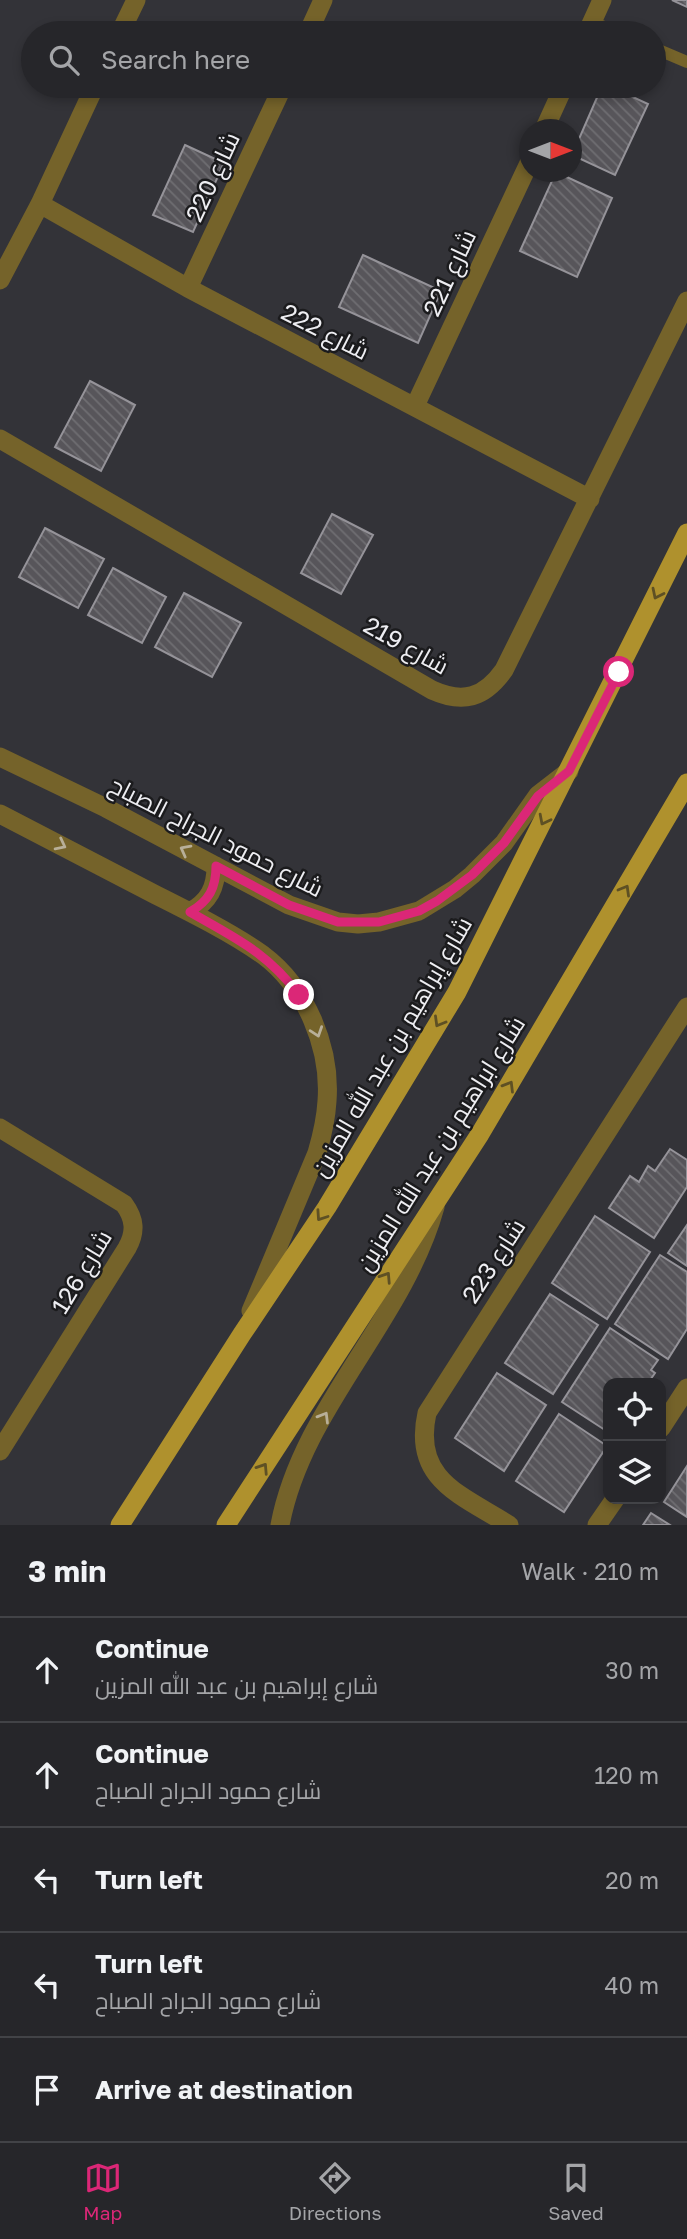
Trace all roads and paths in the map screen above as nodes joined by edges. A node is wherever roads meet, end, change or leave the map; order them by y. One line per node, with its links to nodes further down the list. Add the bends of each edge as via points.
1 (136, 0): 4 (street)
2 (323, 0): 5 (street)
3 (602, 0): 6 (street)
4 (126, 21)
5 (313, 21)
6 (593, 21)
7 (666, 53): 8 (lane)
8 (687, 62)
9 (89, 98): 14 (street)
10 (277, 98): 16 (street, شارع 220)
11 (559, 98): 12 (street)
12 (549, 119)
13 (520, 182): 18 (street, شارع 221)
14 (40, 204): 15 (street); 16 (street, شارع 222)
15 (0, 280)
16 (188, 288): 18 (street, شارع 222)
17 (687, 300): 20 (street, شارع 219)
18 (415, 406): 20 (street, شارع 222)
19 (0, 439): 20 (street, شارع 219, via 432,690 459,698 485,690 496,681)
20 (590, 499)
21 (687, 533): 23 (main road, شارع إبراهيم بن عبد الله المزين, one-way to 23)
22 (0, 757): 26 (street, شارع حمود الجراح الصباح, one-way to 22)
23 (569, 771): 26 (street, شارع حمود الجراح الصباح, via 538,796 504,843 472,875 437,901 399,918 358,924 325,919); 31 (main road, شارع إبراهيم بن عبد الله المزين, one-way to 31, via 451,1002 327,1207)
24 (687, 783): 30 (main road, شارع ابراهيم بن عبد الله المزين, one-way to 24, via 545,1027)
25 (0, 814): 27 (street, one-way to 27)
26 (216, 866): 27 (street, via 211,894)
27 (190, 912): 31 (street, one-way to 31, via 263,955 283,973 312,1019 326,1072 328,1099 317,1153)
28 (687, 1007): 39 (street, شارع 223, via 427,1413 424,1439 429,1465 441,1480)
29 (0, 1128): 34 (street, شارع 126, via 115,1196 131,1214 134,1226 133,1238)
30 (438, 1196): 37 (main road, شارع ابراهيم بن عبد الله المزين, one-way to 30); 38 (street, one-way to 30, via 302,1455 403,1285 427,1236)
31 (242, 1334): 36 (main road, شارع إبراهيم بن عبد الله المزين)
32 (687, 1388): 33 (street)
33 (666, 1421)
34 (0, 1451)
35 (612, 1504): 40 (street)
36 (120, 1525)
37 (226, 1525)
38 (280, 1525)
39 (509, 1525)
40 (597, 1525)

